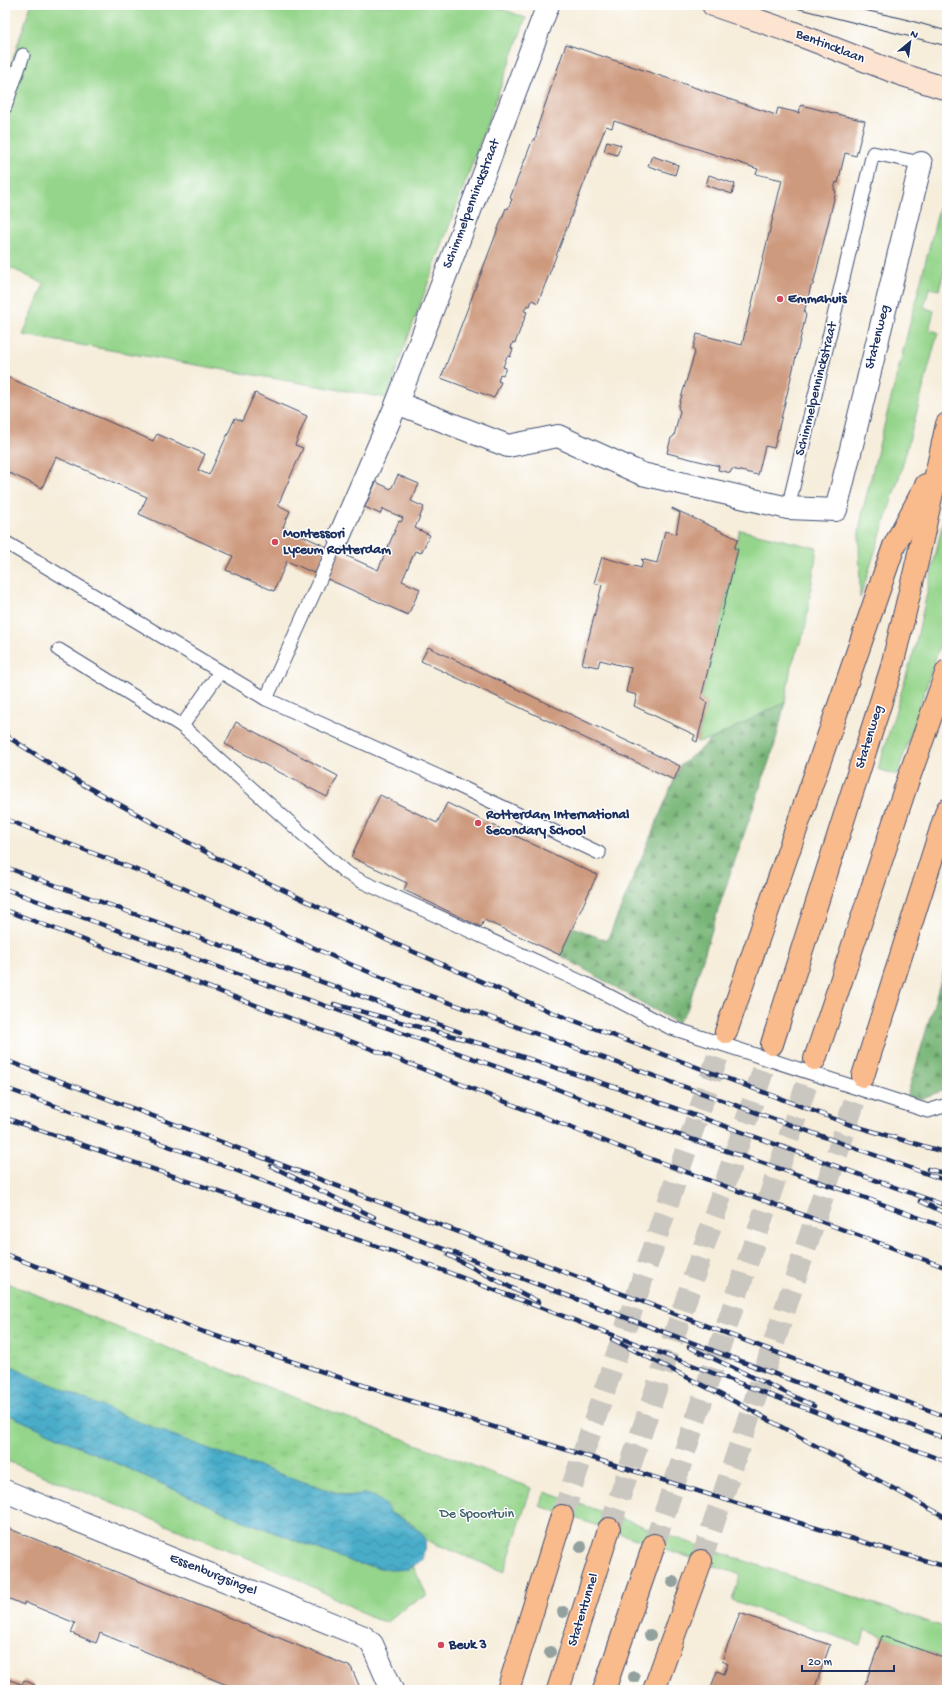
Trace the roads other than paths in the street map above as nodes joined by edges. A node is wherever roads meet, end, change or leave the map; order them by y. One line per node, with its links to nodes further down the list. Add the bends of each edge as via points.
1 (548, 5): 7 (street, Schimmelpenninckstraat)
2 (713, 5): 4 (street, Bentincklaan)
3 (23, 55): 5 (lane)
4 (947, 89)
5 (5, 107)
6 (921, 163): 10 (street, Statenweg, via 836,510); 10 (lane, Schimmelpenninckstraat, via 873,153)
7 (397, 403): 10 (street, via 508,446 558,436 642,474); 11 (street, Schimmelpenninckstraat)
8 (947, 424): 9 (main road, Statenweg)
9 (938, 462): 20 (main road, via 894,546); 21 (main road, Statenweg, via 891,670)
10 (788, 508)
11 (339, 537): 16 (lane)
12 (5, 542): 15 (lane)
13 (59, 650): 17 (lane)
14 (947, 670): 22 (main road)
15 (220, 672): 16 (lane); 17 (lane)
16 (266, 699): 19 (lane, via 442,778)
17 (182, 726): 24 (lane, via 345,872 361,881 588,985 669,1027 928,1111)
18 (947, 810): 23 (main road)
19 (599, 854)
20 (726, 1032)
21 (772, 1044)
22 (815, 1060)
23 (863, 1076)
24 (947, 1105)
25 (5, 1491): 30 (street, Essenburgsingel, via 364,1637 372,1644)
26 (562, 1516): 31 (main road)
27 (609, 1529): 32 (main road, Statentunnel)
28 (654, 1545): 33 (main road)
29 (701, 1561): 34 (main road)
30 (392, 1690)
31 (508, 1690)
32 (558, 1690)
33 (604, 1690)
34 (654, 1690)

